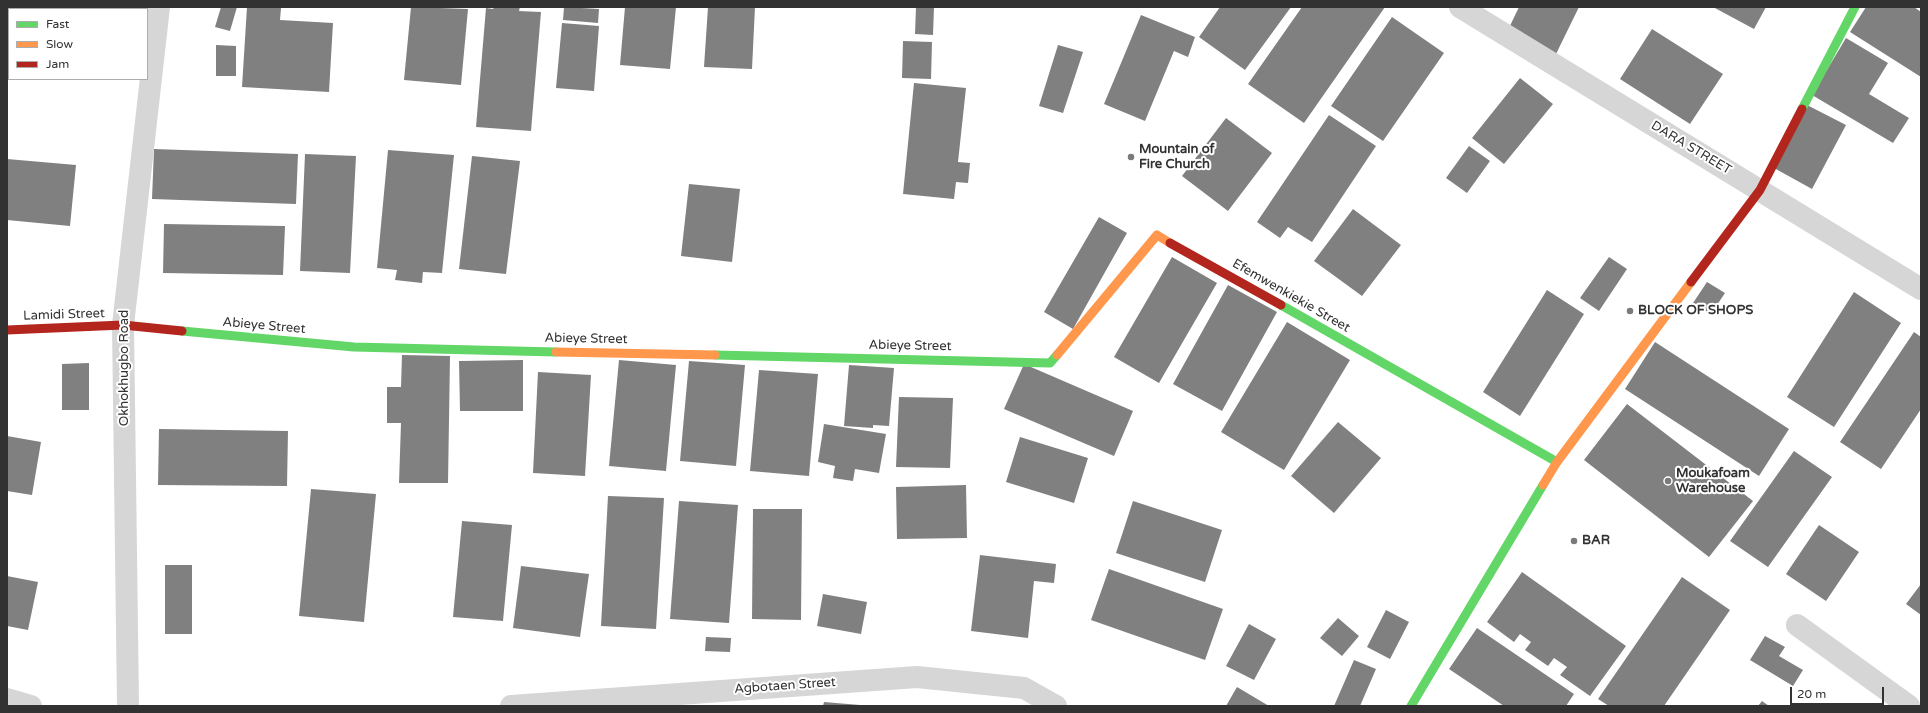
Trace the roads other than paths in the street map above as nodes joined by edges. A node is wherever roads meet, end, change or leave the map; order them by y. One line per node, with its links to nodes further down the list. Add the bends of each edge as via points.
1 (159, 7): 6 (street, Okhokhugbo Road)
2 (1460, 7): 4 (street, DARA STREET)
3 (1854, 7): 4 (street)
4 (1760, 190): 5 (street, DARA STREET); 9 (street)
5 (1921, 289)
6 (122, 325): 7 (street, Lamidi Street); 8 (street, Abieye Street, via 354,347); 13 (street, Okhokhugbo Road)
7 (7, 330)
8 (1050, 362): 9 (street, Efemwenkiekie Street, via 1157,235)
9 (1557, 462): 16 (street)
10 (1797, 625): 17 (street)
11 (7, 699): 12 (street)
12 (31, 706)
13 (128, 706)
14 (511, 706): 15 (street, Agbotaen Street, via 917,676 1024,688)
15 (1056, 706)
16 (1411, 706)
17 (1909, 706)

